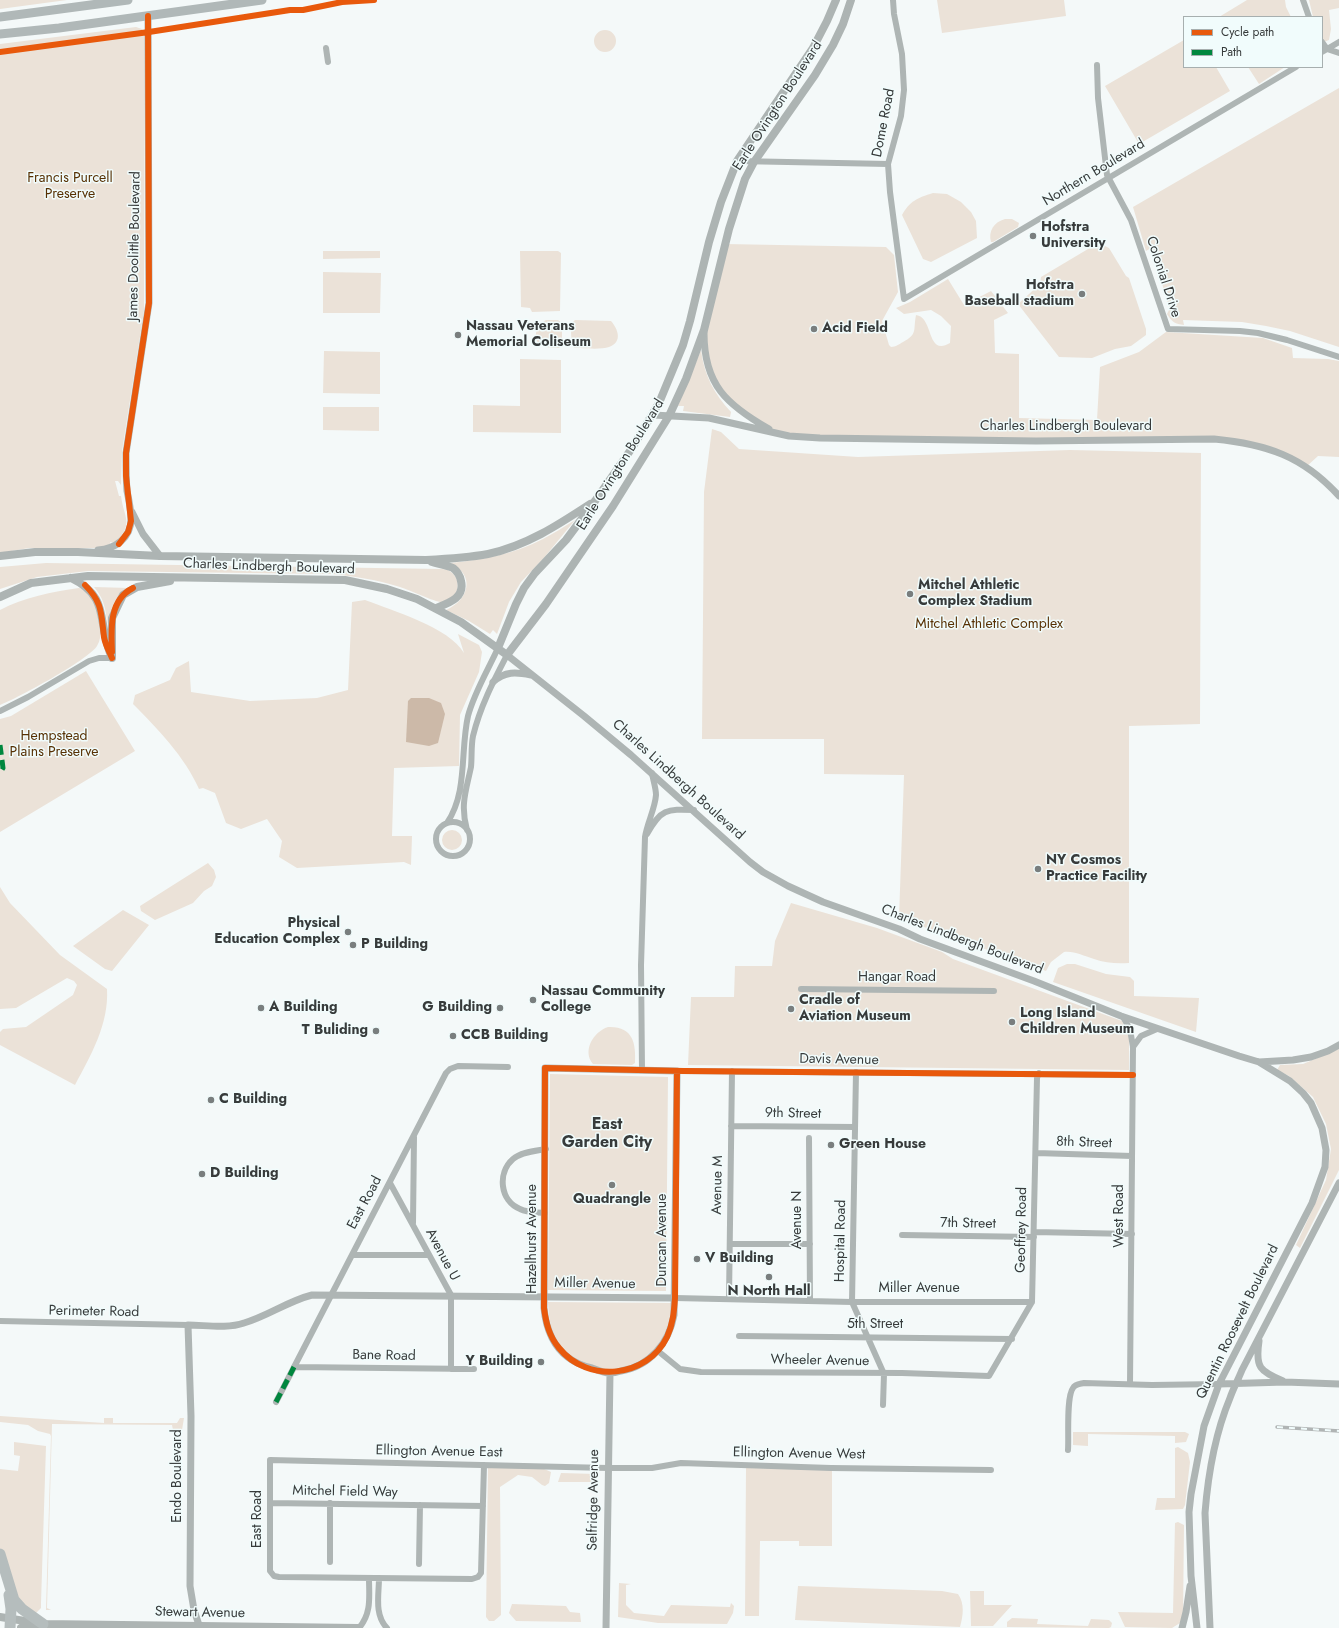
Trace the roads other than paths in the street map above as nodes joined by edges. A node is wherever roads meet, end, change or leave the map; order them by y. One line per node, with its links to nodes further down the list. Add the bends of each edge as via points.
1 (128, 0): 7 (main road)
2 (262, 0): 8 (main road)
3 (836, 0): 18 (main road, Earle Ovington Boulevard, via 813,48)
4 (851, 0): 19 (main road, Earle Ovington Boulevard, via 843,24 822,63)
5 (893, 0): 20 (street, Dome Road, via 904,83 901,116)
6 (1303, 0): 9 (street)
7 (0, 16)
8 (148, 16): 10 (main road); 30 (street, James Doolittle Boulevard, via 149,303 126,453)
9 (1309, 16)
10 (0, 34)
11 (1339, 42): 13 (street)
12 (326, 48): 15 (street)
13 (1325, 50): 14 (street)
14 (1339, 53)
15 (328, 62)
16 (1097, 65): 21 (street, Colonial Drive, via 1098,98)
17 (1294, 68): 21 (street, Northern Boulevard)
18 (737, 162): 19 (street); 25 (main road, Earle Ovington Boulevard, via 709,242 683,346)
19 (754, 162): 20 (street); 23 (main road, Earle Ovington Boulevard, via 737,200)
20 (888, 164): 22 (street, Dome Road)
21 (1108, 178): 22 (street, Northern Boulevard); 24 (street, Colonial Drive, via 1132,220 1168,329 1258,333)
22 (904, 299)
23 (704, 330): 26 (main road, Earle Ovington Boulevard); 27 (street, via 707,362 724,396 738,410)
24 (1339, 357)
25 (653, 416): 26 (street); 29 (main road, Earle Ovington Boulevard)
26 (669, 416): 27 (street, via 709,418); 40 (main road, Earle Ovington Boulevard, via 613,506 546,604)
27 (776, 433): 28 (street, Charles Lindbergh Boulevard, via 800,437 896,441 1241,441 1272,449 1289,457 1311,470)
28 (1339, 496)
29 (595, 502): 34 (main road, Charles Lindbergh Boulevard, via 554,528 518,545 481,555); 39 (main road, Earle Ovington Boulevard, via 524,588)
30 (130, 508): 31 (street, James Doolittle Boulevard, via 130,526 119,544 107,550); 33 (street, James Doolittle Boulevard, via 143,534)
31 (78, 552): 32 (main road, Charles Lindbergh Boulevard, via 35,552); 33 (main road, Charles Lindbergh Boulevard)
32 (0, 556)
33 (160, 556): 34 (main road, Charles Lindbergh Boulevard)
34 (426, 560): 38 (main road, via 454,569 462,582 457,598)
35 (70, 578): 36 (main road, Charles Lindbergh Boulevard); 37 (main road, Charles Lindbergh Boulevard, via 31,583); 41 (main road, via 85,585 99,602 105,639)
36 (196, 578): 38 (main road, Charles Lindbergh Boulevard, via 345,580 387,589); 41 (main road, via 138,587 123,594 112,618)
37 (0, 597)
38 (436, 608): 39 (main road, Charles Lindbergh Boulevard)
39 (498, 648): 40 (main road, Charles Lindbergh Boulevard); 47 (street, Earle Ovington Boulevard, via 469,714 464,736 464,764 457,806)
40 (507, 655): 42 (street, Charles Lindbergh Boulevard); 43 (street, Earle Ovington Boulevard)
41 (112, 658): 44 (street, via 81,665 28,698)
42 (532, 676): 43 (street, via 510,672); 45 (street, Charles Lindbergh Boulevard)
43 (492, 682): 48 (street, Earle Ovington Boulevard, via 481,706 473,738 463,803)
44 (0, 711)
45 (652, 773): 46 (street, Charles Lindbergh Boulevard); 49 (street, via 656,796)
46 (694, 810): 49 (street, via 669,810 659,815); 52 (street, Charles Lindbergh Boulevard, via 750,862 788,886 823,902)
47 (447, 823): 48 (street, via 458,823); 48 (street, via 440,828 436,838 438,849 448,856 458,856 466,850 470,841)
48 (466, 830)
49 (645, 837): 59 (street)
50 (801, 989): 51 (street, Hangar Road)
51 (994, 991)
52 (1123, 1016): 53 (street, Charles Lindbergh Boulevard); 55 (street, West Road, via 1130,1029)
53 (1157, 1029): 55 (street, via 1141,1036); 56 (street, Charles Lindbergh Boulevard)
54 (1339, 1045): 56 (street, Charles Lindbergh Boulevard, via 1311,1057)
55 (1133, 1047): 64 (street, West Road)
56 (1259, 1062): 106 (street, Quentin Roosevelt Boulevard, via 1290,1081 1311,1103 1322,1128 1326,1150 1325,1167 1312,1203)
57 (508, 1067): 67 (street, East Road, via 458,1066 450,1069)
58 (545, 1068): 59 (street, Davis Avenue); 69 (street, Hazelhurst Avenue)
59 (642, 1070): 60 (street, Davis Avenue)
60 (677, 1071): 61 (street, Davis Avenue); 86 (street, Duncan Avenue)
61 (732, 1071): 62 (street, Davis Avenue); 65 (street, Avenue M)
62 (856, 1072): 63 (street, Davis Avenue); 66 (street, Hospital Road)
63 (1039, 1073): 64 (street, Davis Avenue); 70 (street, Geoffrey Road)
64 (1133, 1075): 71 (street, West Road)
65 (731, 1126): 66 (street, 9th Street); 79 (street, Avenue M)
66 (855, 1127): 89 (street, Hospital Road)
67 (414, 1134): 72 (street, East Road); 75 (street)
68 (809, 1138): 80 (street, Avenue N)
69 (546, 1149): 74 (street, Hazelhurst Avenue); 74 (street, via 513,1159 505,1169 502,1182 506,1196 515,1206 529,1212)
70 (1036, 1153): 71 (street, 8th Street); 78 (street, Geoffrey Road)
71 (1132, 1156): 76 (street, West Road)
72 (390, 1182): 75 (street, Avenue U); 81 (street, East Road)
73 (1339, 1183): 94 (street, Quentin Roosevelt Boulevard)
74 (545, 1213): 85 (street, Hazelhurst Avenue)
75 (412, 1225): 82 (street, Avenue U)
76 (1132, 1234): 78 (street, 7th Street); 105 (street, West Road)
77 (902, 1235): 78 (street, 7th Street)
78 (1034, 1235): 90 (street, Geoffrey Road)
79 (730, 1244): 80 (street); 87 (street, Avenue M)
80 (810, 1244): 88 (street, Avenue N)
81 (352, 1255): 82 (street); 83 (street, East Road)
82 (429, 1255): 84 (street, Avenue U)
83 (331, 1294): 84 (street, Miller Avenue); 92 (street, Miller Avenue, via 297,1298 243,1324); 98 (street, East Road)
84 (451, 1296): 85 (street, Miller Avenue); 99 (street, Avenue U)
85 (544, 1296): 86 (street, Miller Avenue); 101 (street, Hazelhurst Avenue, via 547,1325 559,1349 580,1366)
86 (675, 1298): 87 (street, Miller Avenue); 97 (street, Duncan Avenue, via 668,1336)
87 (729, 1299): 88 (street, Miller Avenue)
88 (810, 1301): 89 (street, Miller Avenue)
89 (852, 1302): 90 (street, Miller Avenue); 95 (street, Hospital Road)
90 (1032, 1302): 96 (street, Geoffrey Road)
91 (0, 1321): 92 (street, Perimeter Road)
92 (188, 1325): 129 (street, Endo Boulevard, via 191,1416 190,1586)
93 (739, 1336): 95 (street, 5th Street)
94 (1259, 1336): 104 (street, via 1259,1364 1265,1373); 107 (street, Quentin Roosevelt Boulevard)
95 (869, 1337): 96 (street, 5th Street); 102 (street, Hospital Road)
96 (1012, 1339): 103 (street, Geoffrey Road)
97 (658, 1351): 101 (street, Duncan Avenue, via 636,1367); 102 (street, Wheeler Avenue, via 680,1369 701,1372)
98 (294, 1367): 99 (street, Bane Road); 109 (street, East Road)
99 (451, 1369): 100 (street, Bane Road)
100 (474, 1369)
101 (610, 1373): 114 (street, Selfridge Avenue)
102 (884, 1374): 103 (street, Wheeler Avenue); 110 (street, Hospital Road)
103 (989, 1376)
104 (1285, 1382): 107 (street); 108 (street)
105 (1130, 1384): 106 (street); 111 (street, via 1084,1383 1073,1387 1069,1396)
106 (1219, 1384): 107 (street); 123 (street, Quentin Roosevelt Boulevard, via 1201,1436 1191,1494)
107 (1236, 1384): 137 (street, Quentin Roosevelt Boulevard, via 1219,1431 1207,1496)
108 (1339, 1384)
109 (276, 1402)
110 (883, 1405)
111 (1068, 1450)
112 (270, 1460): 113 (street, Ellington Avenue East); 116 (street, East Road)
113 (484, 1465): 114 (street, Ellington Avenue East); 119 (street)
114 (608, 1468): 115 (street, Ellington Avenue West, via 652,1468 682,1463); 134 (street, Selfridge Avenue)
115 (991, 1470)
116 (270, 1503): 117 (street, Mitchel Field Way); 124 (street, East Road, via 270,1571 274,1576)
117 (330, 1503): 118 (street, Mitchel Field Way); 121 (street)
118 (420, 1505): 119 (street, Mitchel Field Way); 122 (street)
119 (483, 1506): 125 (street, via 481,1573 478,1577)
120 (0, 1554): 126 (highway)
121 (330, 1562)
122 (419, 1564)
123 (1191, 1576): 135 (street); 136 (street, Quentin Roosevelt Boulevard)
124 (369, 1578): 125 (street); 132 (street, via 368,1612 365,1622)
125 (380, 1578): 133 (street, via 378,1614)
126 (8, 1579): 127 (highway); 128 (highway, via 16,1604)
127 (7, 1621): 128 (main road, Stewart Avenue)
128 (43, 1624): 129 (main road, Stewart Avenue); 131 (main road, Stewart Avenue)
129 (200, 1627): 130 (main road, Stewart Avenue)
130 (236, 1627): 132 (main road, Stewart Avenue)
131 (21, 1628)
132 (359, 1628)
133 (387, 1628)
134 (606, 1628)
135 (1182, 1628)
136 (1197, 1628)
137 (1210, 1628)

